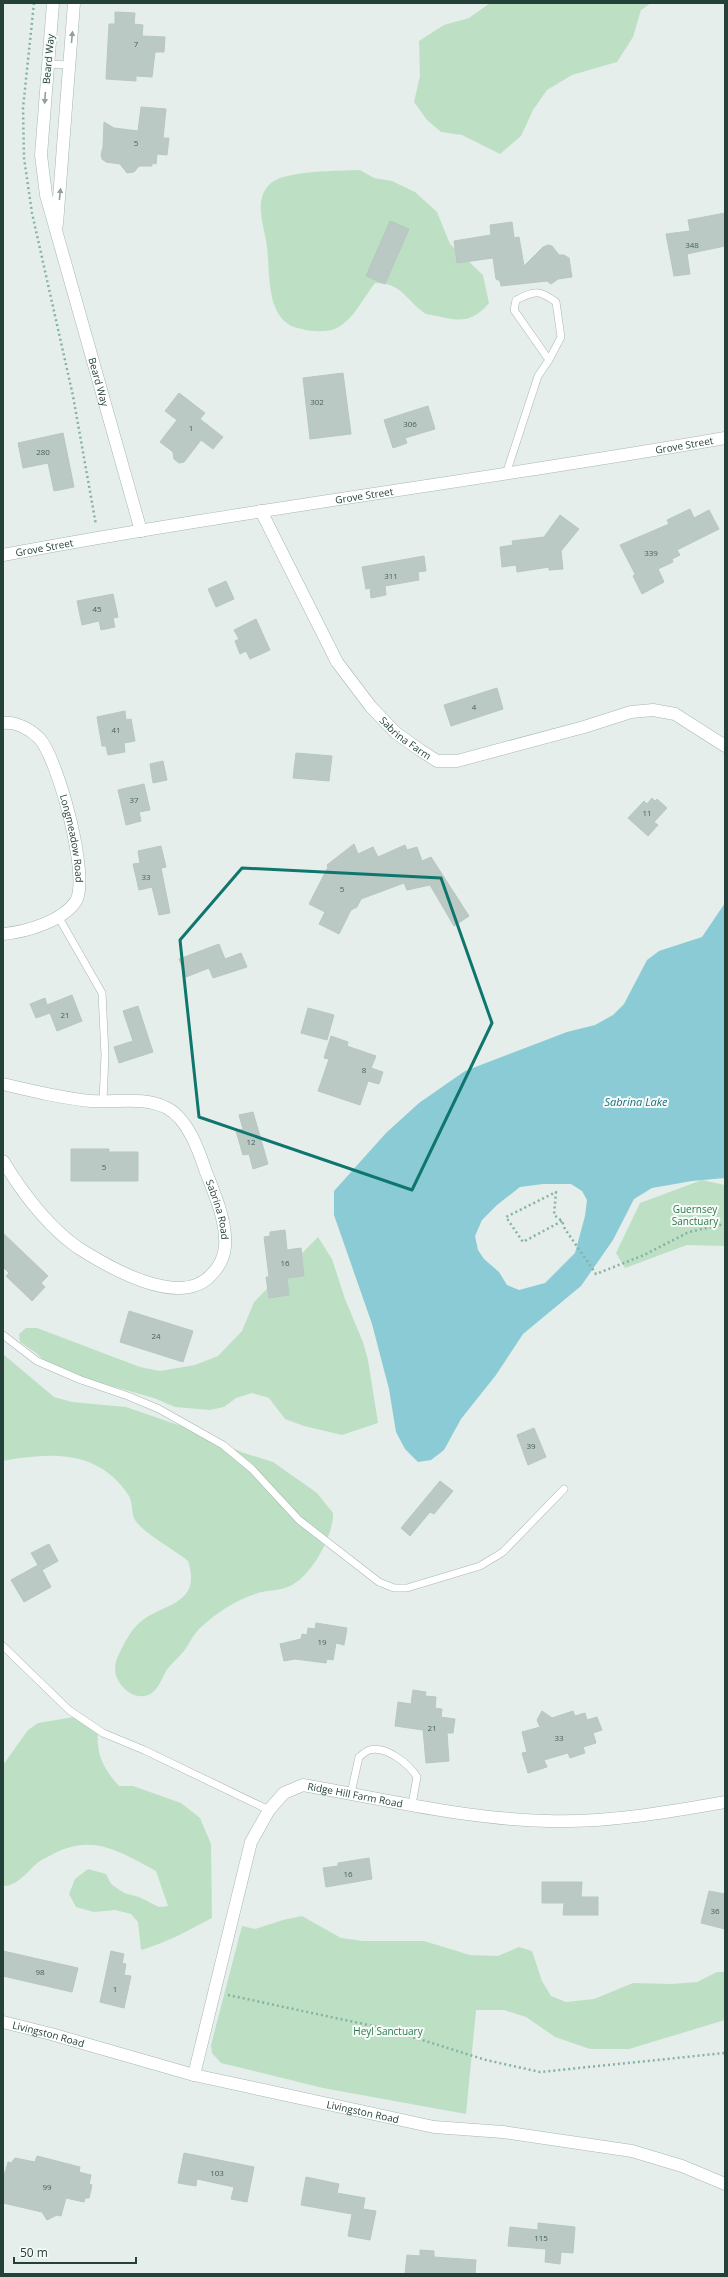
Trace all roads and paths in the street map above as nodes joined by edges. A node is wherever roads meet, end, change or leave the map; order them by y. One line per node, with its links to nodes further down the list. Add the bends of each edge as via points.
1 (52, 3): 3 (street, Beard Way)
2 (74, 3): 4 (street, Beard Way, one-way to 2)
3 (48, 64): 4 (lane); 5 (street, Beard Way, one-way to 5, via 41,155 46,195)
4 (69, 65): 5 (street, Beard Way, one-way to 4)
5 (56, 233): 10 (street, Beard Way)
6 (548, 360): 6 (lane, via 514,310 516,300 534,292 544,294 556,302 561,337); 8 (lane, via 538,376)
7 (725, 438): 8 (street, Grove Street)
8 (506, 474): 9 (street, Grove Street)
9 (261, 511): 10 (street, Grove Street); 13 (street, Sabrina Farm, via 337,662 371,707 396,733 438,761 457,761 631,712 653,710 675,714)
10 (142, 532): 11 (street, Grove Street)
11 (3, 555)
12 (3, 723): 14 (street, Longmeadow Road, via 17,725 39,738 55,766 62,785 78,863 79,884 77,899)
13 (725, 746)
14 (59, 918): 15 (street, Longmeadow Road, via 18,932); 17 (lane, via 102,993 105,1055)
15 (3, 934)
16 (3, 1084): 17 (street, Sabrina Road, via 60,1096)
17 (103, 1101): 18 (street, Sabrina Road, via 150,1102 168,1108 182,1121 205,1168 222,1221 225,1247 216,1270 209,1278 188,1288 164,1287 149,1283 77,1247 22,1191)
18 (3, 1161)
19 (562, 1221): 19 (path, via 554,1215 556,1192 506,1217 523,1242); 20 (path, via 596,1274 644,1255 689,1232)
20 (725, 1224)
21 (3, 1335): 22 (lane, via 37,1361 159,1409 223,1445 252,1469 298,1520 379,1582 394,1588 407,1588 480,1566 503,1552)
22 (564, 1489)
23 (3, 1646): 27 (lane, via 69,1710 103,1733)
24 (352, 1793): 26 (street, Ridge Hill Farm Road); 26 (lane, via 359,1757 370,1750 385,1751 410,1765 417,1777); 27 (street, Ridge Hill Farm Road, via 303,1784 284,1792)
25 (725, 1802): 26 (street, Ridge Hill Farm Road, via 644,1815 549,1821 489,1818)
26 (412, 1804)
27 (269, 1810): 31 (street, Ridge Hill Farm Road, via 252,1842)
28 (224, 1994): 30 (path, via 387,2029 486,2060 540,2072)
29 (3, 2022): 31 (street, Livingston Road)
30 (725, 2053)
31 (194, 2075): 32 (street, Livingston Road, via 434,2127 503,2132 632,2151 682,2166)
32 (725, 2184)

